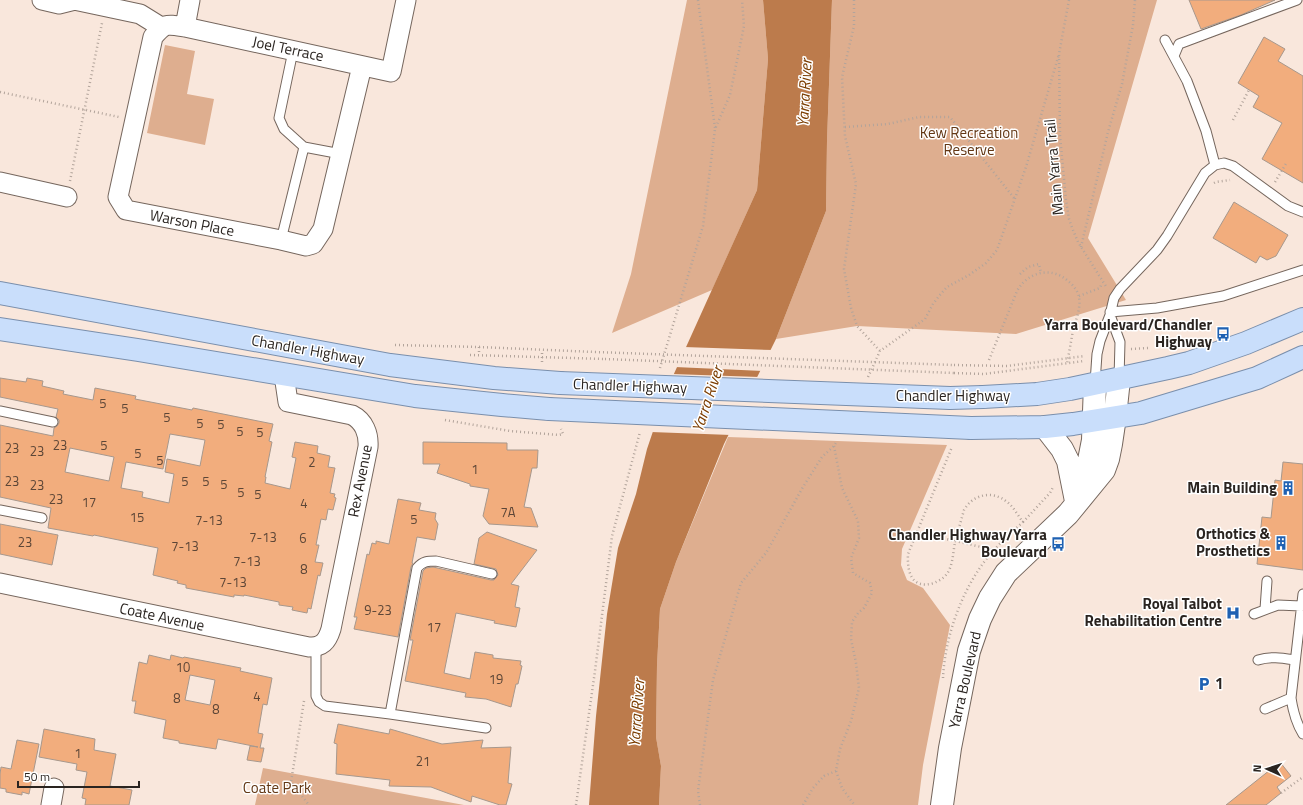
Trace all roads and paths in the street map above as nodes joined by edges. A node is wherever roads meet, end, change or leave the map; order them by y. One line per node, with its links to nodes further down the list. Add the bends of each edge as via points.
1 (42, 0): 2 (street, via 60,4)
2 (74, 0): 11 (street, via 140,14)
3 (190, 0): 12 (street)
4 (406, 0): 17 (street, Joel Terrace, via 391,72)
5 (698, 0): 24 (path)
6 (854, 0): 23 (path, via 854,26 842,76)
7 (1069, 0): 15 (path, Main Yarra Trail)
8 (1134, 0): 37 (path, via 1122,84 1108,132)
9 (1297, 0): 16 (lane, via 1179,44)
10 (102, 22): 20 (path)
11 (161, 27): 12 (street); 21 (street, Warson Place, via 153,37)
12 (185, 27): 14 (street, Joel Terrace)
13 (1166, 40): 16 (lane)
14 (293, 51): 17 (street, Joel Terrace); 25 (lane, via 279,118 284,130)
15 (1059, 54): 34 (path); 37 (path, Main Yarra Trail, via 1060,136 1066,200 1071,224)
16 (1174, 56): 28 (lane, via 1206,131)
17 (362, 66): 26 (street, Warson Place)
18 (1250, 90): 22 (path)
19 (0, 92): 20 (path)
20 (84, 110): 21 (path); 33 (path)
21 (135, 120): 36 (street, Warson Place, via 118,197 126,210)
22 (1232, 120)
23 (845, 127): 34 (path, via 888,124 919,116 950,117); 48 (path, via 856,184 844,269 846,284 857,326)
24 (716, 129)
25 (304, 147): 26 (lane); 36 (lane)
26 (341, 154): 36 (street, Warson Place, via 323,229 313,244 306,246)
27 (1287, 162): 32 (path, via 1276,182)
28 (1214, 165): 32 (lane, via 1224,163 1233,166); 43 (lane, via 1205,173 1157,250 1120,289)
29 (0, 182): 33 (street)
30 (1235, 183): 31 (path, via 1230,180 1216,182)
31 (1210, 187)
32 (1267, 190): 35 (lane, via 1288,206)
33 (67, 197)
34 (1015, 198): 48 (path, via 997,250 986,263 947,287 933,304 925,320)
35 (1303, 212)
36 (281, 240)
37 (1082, 247): 42 (path, Main Yarra Trail, via 1102,283 1100,288)
38 (1303, 270): 43 (lane, via 1223,296)
39 (1041, 273): 40 (path, via 1039,264 1028,267); 42 (path, via 1051,272 1061,276 1074,286); 53 (path, via 1019,287)
40 (1020, 274)
41 (0, 293): 57 (main road, Chandler Highway, bridge, via 390,365 494,378 560,383 950,398 1037,394)
42 (1079, 296): 52 (path)
43 (1110, 314): 55 (lane, via 1120,342); 57 (lane, via 1097,354)
44 (1303, 319): 55 (main road, Chandler Highway, via 1193,362)
45 (0, 329): 54 (main road, Chandler Highway)
46 (479, 348): 47 (path)
47 (542, 351): 50 (path); 52 (path, bridge, via 1007,366)
48 (880, 351): 56 (path)
49 (479, 354): 50 (path)
50 (542, 357): 52 (path, bridge, via 984,374 1067,364)
51 (1303, 357): 59 (main road, Chandler Highway, via 1257,378 1152,410)
52 (1068, 358)
53 (989, 360)
54 (284, 375): 61 (main road, Chandler Highway, bridge, via 415,396 549,409 970,428); 83 (street, Rex Avenue, via 280,401 352,415 362,424 368,437 331,629)
55 (1119, 379): 57 (main road, Chandler Highway); 59 (main road, Yarra Boulevard)
56 (865, 384)
57 (1095, 384): 59 (main road, Yarra Boulevard)
58 (0, 411): 60 (lane)
59 (1105, 419): 61 (main road, Chandler Highway); 69 (main road, Yarra Boulevard, via 1111,444 1106,465)
60 (53, 422)
61 (1045, 427): 69 (main road, via 1068,461)
62 (561, 428): 63 (path, via 564,434)
63 (531, 432)
64 (838, 439): 65 (path)
65 (834, 446): 92 (path, via 842,488 858,521 859,538 851,558 853,573 870,583 872,593 852,622 851,639 859,688 851,721 840,749); 97 (path, via 822,456 766,553 741,583 713,680 698,791)
66 (952, 447): 73 (path)
67 (1055, 483): 72 (path, via 1050,494)
68 (992, 496): 74 (path, via 976,497 967,504)
69 (1079, 501): 99 (main road, Yarra Boulevard, via 1006,573 980,619 969,651)
70 (0, 510): 71 (lane)
71 (42, 518)
72 (1023, 522)
73 (916, 532): 74 (path); 74 (path, via 907,564 913,579 925,585 940,581 947,575)
74 (955, 541): 75 (path)
75 (994, 550)
76 (492, 574): 89 (lane, via 436,561 421,563 417,568)
77 (1268, 581): 81 (lane)
78 (0, 583): 83 (street, Coate Avenue, via 309,647)
79 (1303, 594): 80 (lane)
80 (1301, 606): 81 (lane, via 1278,605); 85 (lane)
81 (1265, 609): 82 (lane)
82 (1254, 614)
83 (320, 644): 89 (lane, via 316,690 319,702 325,706)
84 (1258, 660): 85 (lane, via 1274,657)
85 (1296, 660): 87 (lane)
86 (304, 697): 96 (path, via 291,782)
87 (1291, 698): 88 (lane); 91 (lane, via 1292,709)
88 (1265, 709)
89 (390, 714): 90 (lane)
90 (486, 728)
91 (1303, 734)
92 (836, 771): 95 (path, via 824,776); 98 (path, via 842,788)
93 (1303, 777): 94 (path)
94 (1282, 793)
95 (805, 804)
96 (309, 805)
97 (700, 805)
98 (854, 805)
99 (942, 805)

